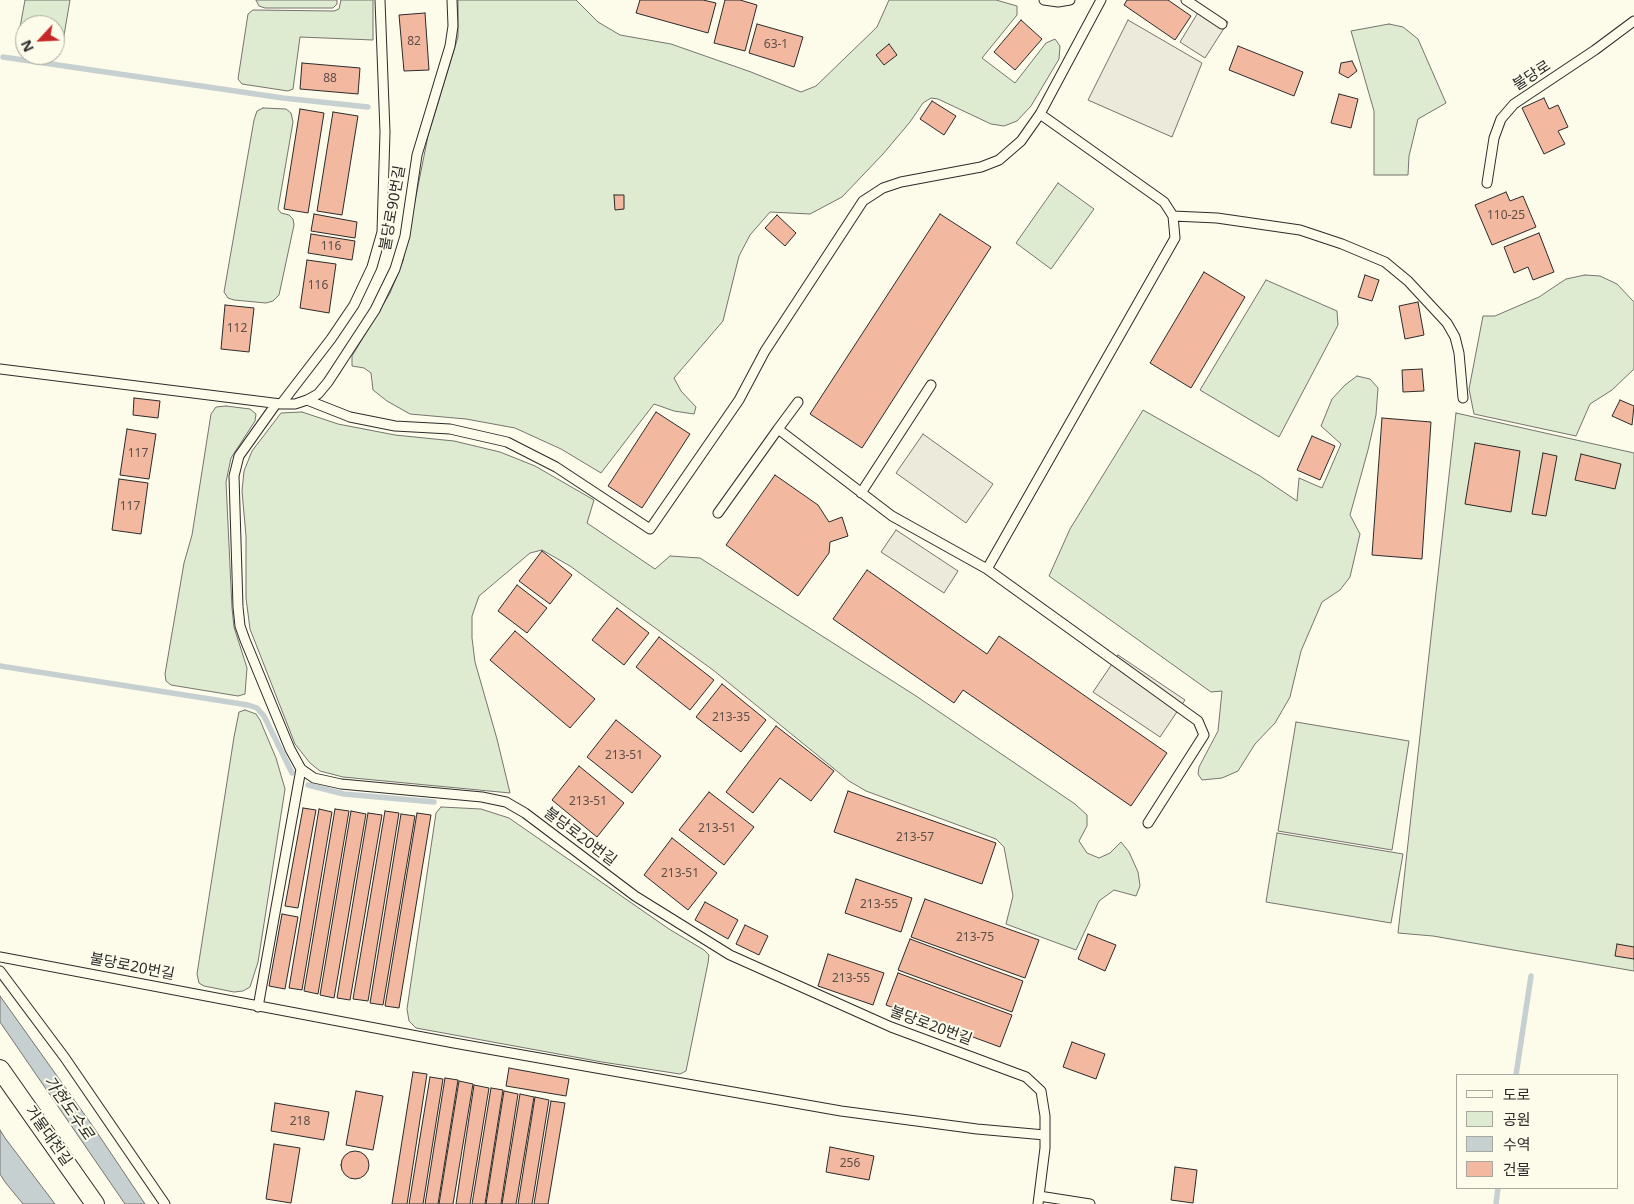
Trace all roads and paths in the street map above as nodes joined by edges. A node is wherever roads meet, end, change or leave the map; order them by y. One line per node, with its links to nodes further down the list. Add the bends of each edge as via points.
1 (380, 0): 17 (lane, via 385,132 382,232 372,267 354,305)
2 (452, 0): 15 (lane, 불당로90번길, via 450,46 417,155 405,236 395,269 375,310 328,382 318,394)
3 (1044, 0): 4 (lane)
4 (1070, 0)
5 (1101, 0): 9 (lane)
6 (1186, 0): 8 (lane)
7 (1634, 21): 10 (lane, 불당로, via 1514,104 1501,119 1494,138)
8 (1222, 24)
9 (1040, 114): 11 (lane, via 1164,202); 15 (lane, via 1021,141 999,160 981,167 901,182 883,188 863,201 765,351 740,400 650,528 556,467 507,442 450,430 394,426 350,417)
10 (1486, 183)
11 (1173, 216): 14 (lane, via 1216,218 1300,230 1385,262 1448,323 1459,353); 21 (lane, via 1175,238)
12 (0, 369): 17 (lane)
13 (931, 384): 19 (lane)
14 (1463, 398)
15 (307, 400): 17 (lane)
16 (798, 402): 18 (lane)
17 (279, 404): 22 (lane, via 240,456 234,476 238,607 245,640 290,750)
18 (778, 430): 19 (lane); 20 (lane)
19 (861, 493): 21 (lane, via 892,516)
20 (718, 513)
21 (987, 569): 23 (lane, via 1198,721 1204,735)
22 (301, 769): 26 (lane); 28 (lane, 불당로20번길, via 314,778 341,784 506,802 635,896 730,955 891,1027 1026,1077 1041,1091 1046,1116)
23 (1148, 823)
24 (0, 957): 26 (lane, 불당로20번길)
25 (0, 971): 31 (lane, via 65,1058)
26 (258, 1007): 28 (lane, 불당로20번길, via 841,1111)
27 (0, 1069): 30 (street, 거물대천길)
28 (1045, 1135): 29 (lane)
29 (1039, 1200): 32 (lane)
30 (96, 1204)
31 (165, 1204)
32 (1090, 1204)

